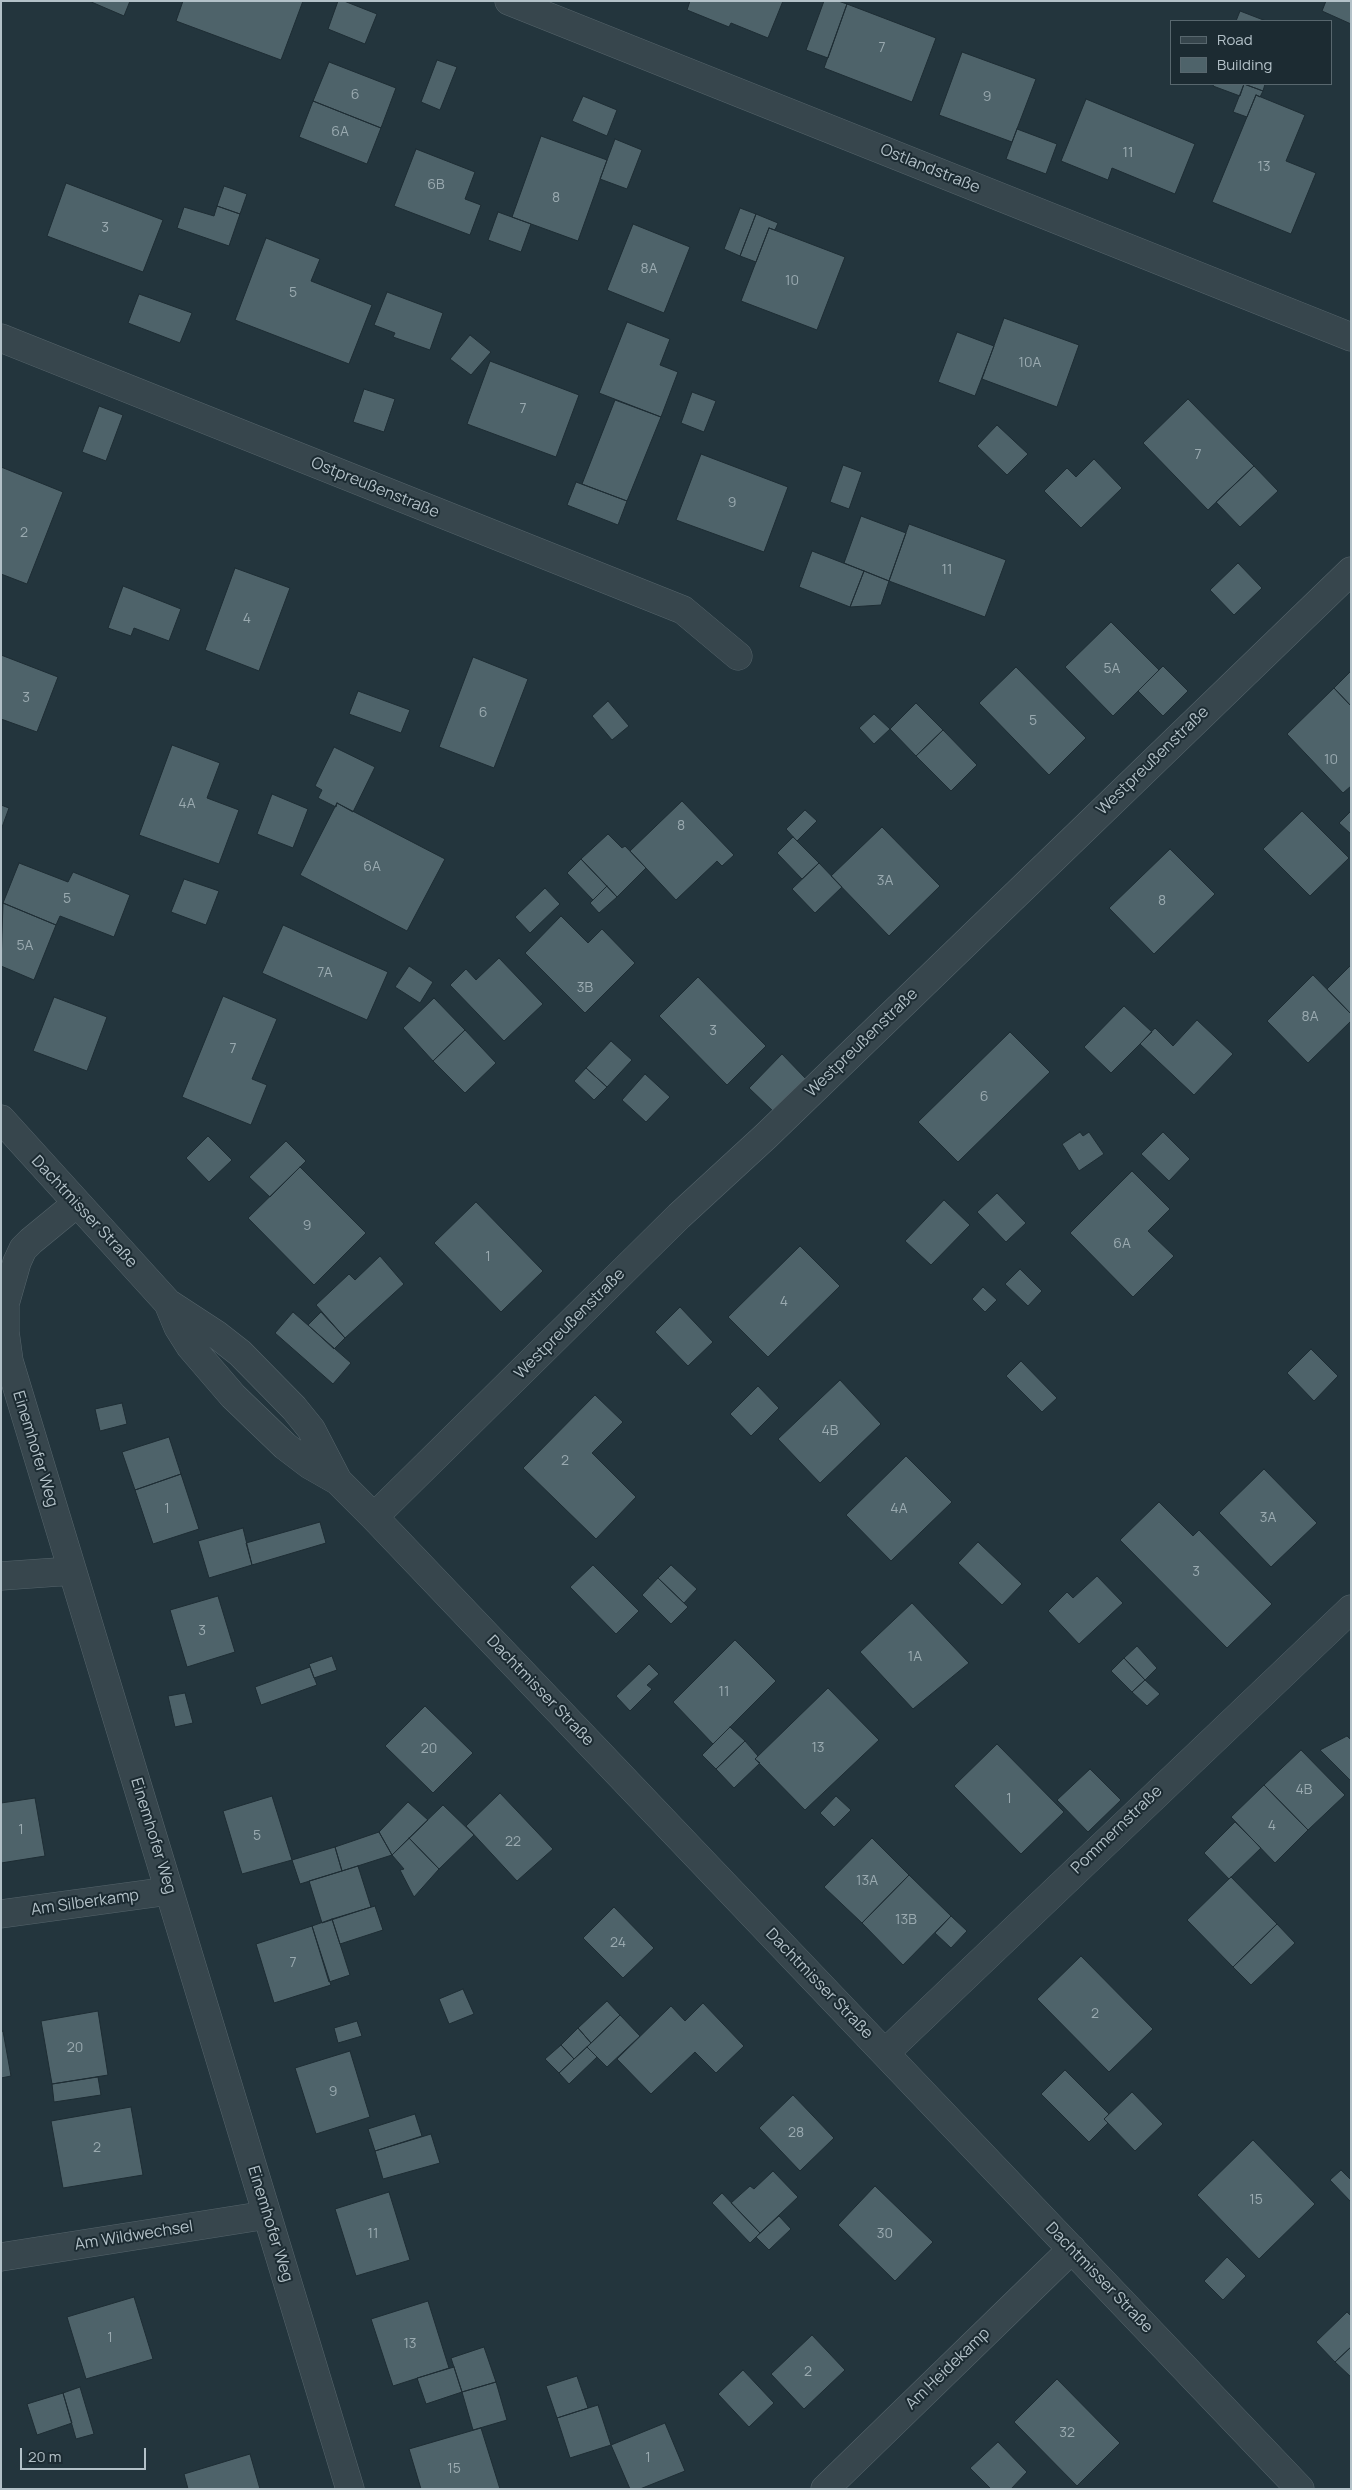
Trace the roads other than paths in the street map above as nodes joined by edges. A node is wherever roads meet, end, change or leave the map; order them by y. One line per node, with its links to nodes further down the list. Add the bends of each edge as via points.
1 (509, 1): 2 (street, Ostlandstraße)
2 (1351, 337)
3 (1, 338): 5 (street, Ostpreußenstraße, via 683,610)
4 (1351, 571): 8 (street, Westpreußenstraße, via 766,1136 679,1216)
5 (738, 656)
6 (1, 1119): 7 (street, Dachtmisser Straße)
7 (76, 1204): 8 (street, Dachtmisser Straße, via 168,1304 190,1346 234,1396 265,1428 299,1457 338,1481); 9 (street, Einemhofer Weg, via 23,1249 5,1304 9,1362)
8 (374, 1516): 14 (street, Dachtmisser Straße)
9 (72, 1571): 10 (street); 12 (street, Einemhofer Weg)
10 (1, 1576)
11 (1351, 1609): 14 (street, Pommernstraße)
12 (169, 1891): 13 (street, Am Silberkamp); 15 (street, Einemhofer Weg)
13 (1, 1914)
14 (885, 2053): 16 (street, Dachtmisser Straße)
15 (267, 2215): 17 (street, Am Wildwechsel); 18 (street, Einemhofer Weg)
16 (1072, 2250): 19 (street, Am Heidekamp); 20 (street, Dachtmisser Straße)
17 (1, 2257)
18 (350, 2489)
19 (825, 2489)
20 (1300, 2489)

